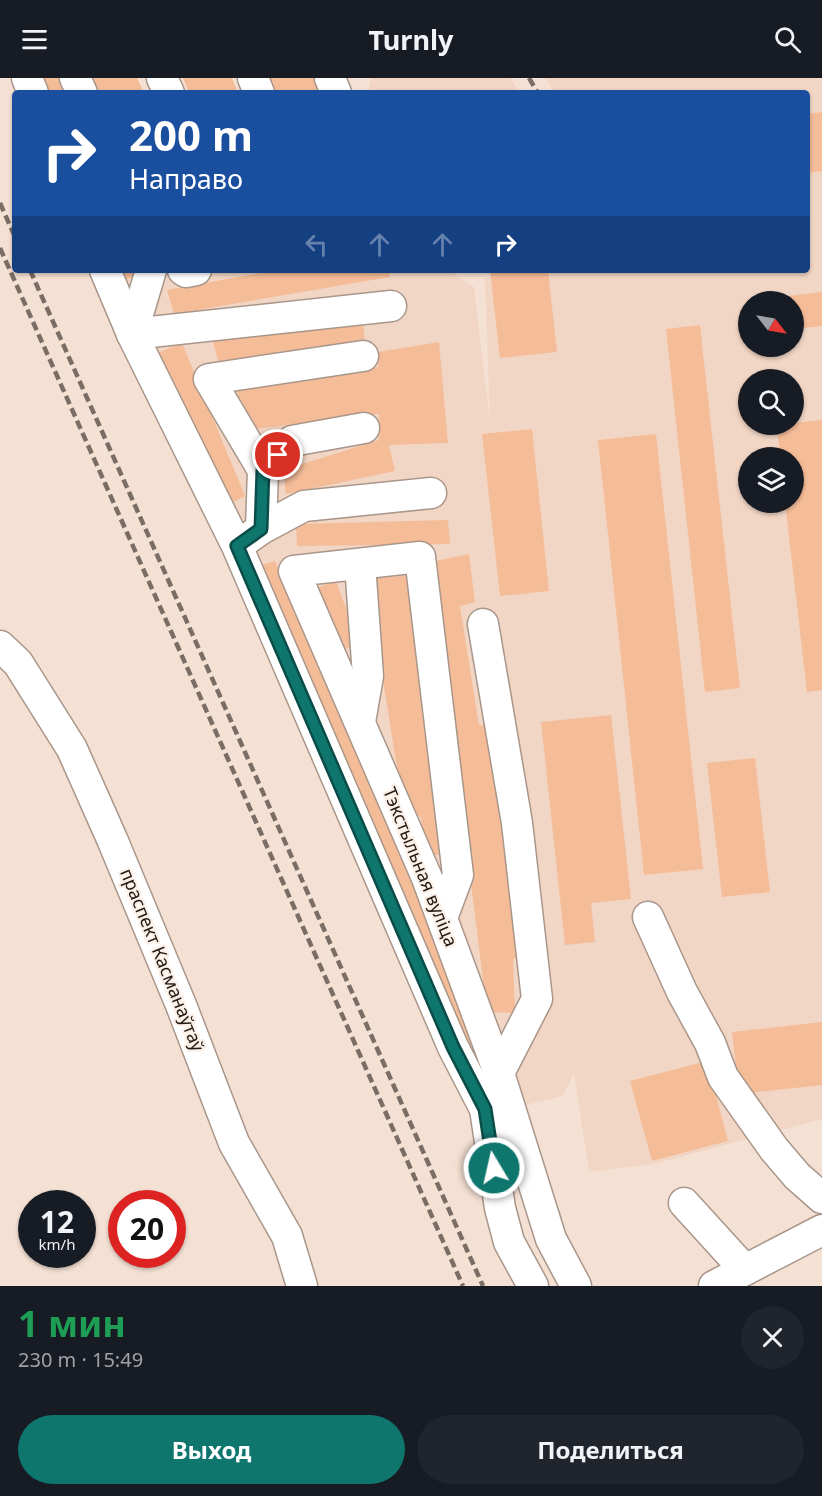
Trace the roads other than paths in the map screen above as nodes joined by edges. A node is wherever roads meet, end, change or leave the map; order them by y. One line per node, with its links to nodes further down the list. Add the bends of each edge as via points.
1 (106, 273): 4 (street)
2 (150, 273): 4 (street)
3 (391, 306): 4 (street)
4 (132, 334): 10 (street)
5 (363, 356): 7 (street, via 209,379)
6 (364, 428): 7 (street, via 292,441)
7 (263, 470): 9 (street)
8 (431, 493): 9 (street, via 304,506)
9 (261, 529): 10 (street)
10 (237, 546): 23 (street, via 453,1047 485,1109 509,1242)
11 (360, 564): 14 (street, via 368,676); 14 (street, Тэкстыльная вуліца, via 294,571); 16 (street, Тэкстыльная вуліца, via 420,557 458,875)
12 (483, 624): 17 (street, via 517,823 537,999)
13 (0, 646): 22 (street, праспект Касманаўтаў, via 18,663 72,749 181,1005 234,1143 287,1236)
14 (360, 722): 16 (street, Тэкстыльная вуліца)
15 (648, 917): 18 (street, via 723,1077 774,1149)
16 (442, 918): 17 (street, Тэкстыльная вуліца)
17 (499, 1073): 24 (street, Тэкстыльная вуліца, via 551,1239)
18 (822, 1198)
19 (684, 1203): 21 (street)
20 (822, 1230): 21 (street)
21 (745, 1269): 25 (street)
22 (302, 1286)
23 (532, 1286)
24 (576, 1286)
25 (714, 1286)

